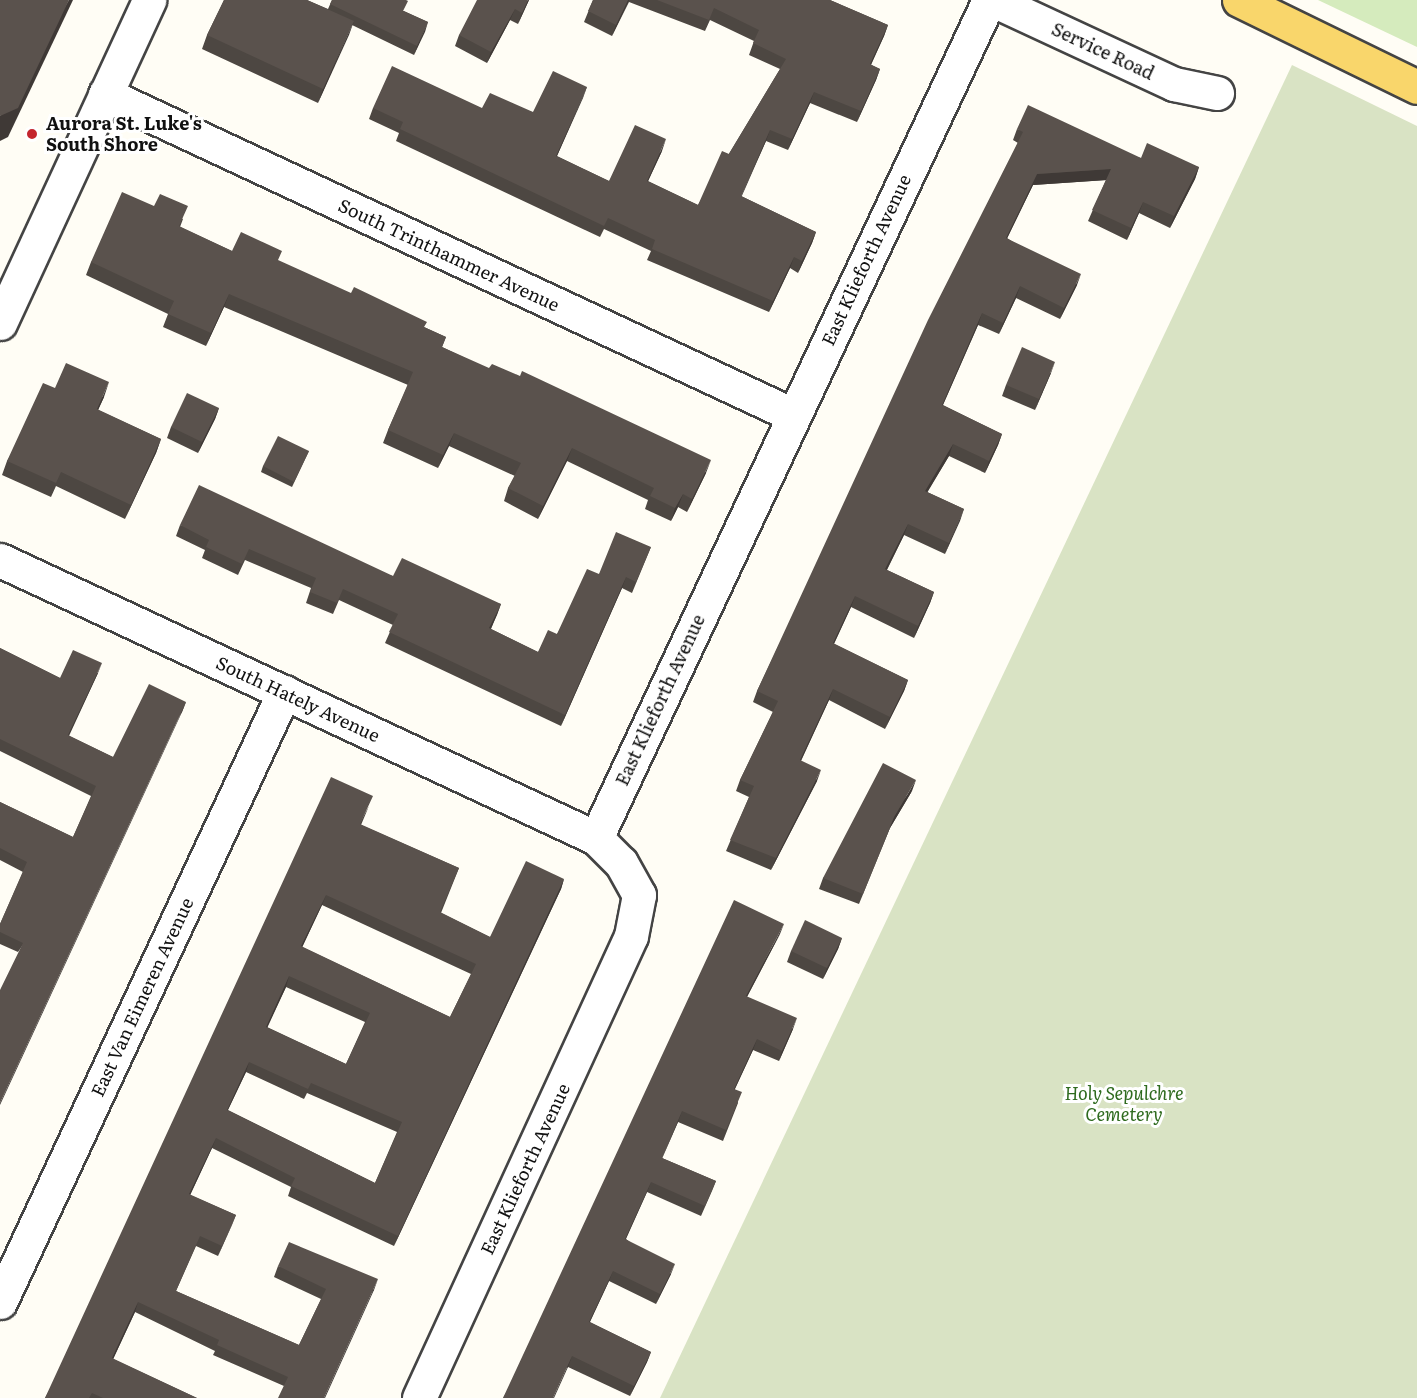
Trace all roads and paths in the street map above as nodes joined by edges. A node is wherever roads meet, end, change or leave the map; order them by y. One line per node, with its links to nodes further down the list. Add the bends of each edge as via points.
1 (150, 0): 6 (street)
2 (991, 0): 5 (street, Service Road, via 1174,84); 8 (street, East Klieforth Avenue)
3 (1239, 0): 4 (main road)
4 (1417, 87)
5 (1216, 93)
6 (105, 94): 7 (street); 8 (street, South Trinthammer Avenue)
7 (0, 323)
8 (794, 415): 11 (street, East Klieforth Avenue)
9 (0, 560): 10 (street, South Hately Avenue)
10 (284, 692): 11 (street, South Hately Avenue); 12 (street, East Van Eimeren Avenue)
11 (596, 838): 13 (street, East Klieforth Avenue, via 621,863 639,896 631,936)
12 (0, 1302)
13 (419, 1398)

